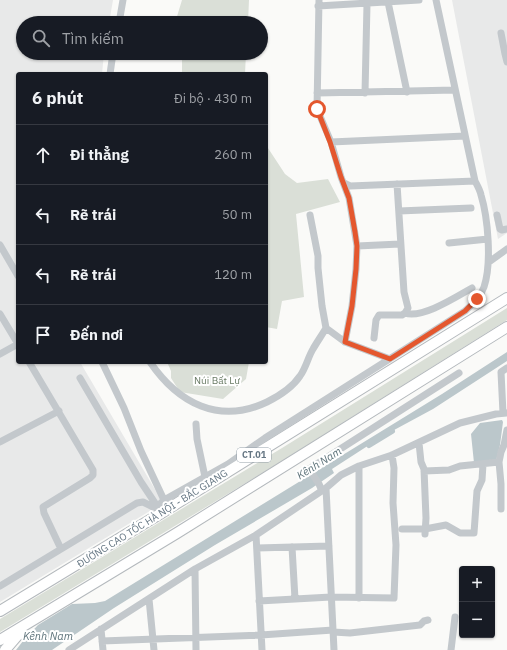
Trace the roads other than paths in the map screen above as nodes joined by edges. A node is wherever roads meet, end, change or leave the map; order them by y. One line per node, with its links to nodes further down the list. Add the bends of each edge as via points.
1 (123, 0): 7 (street)
2 (419, 0): 4 (street)
3 (436, 0): 13 (street)
4 (388, 2): 6 (street); 14 (street)
5 (318, 3): 6 (street); 16 (street)
6 (367, 4): 15 (street)
7 (120, 16)
8 (501, 33): 9 (street)
9 (506, 54): 11 (street)
10 (112, 60): 12 (street)
11 (507, 62)
12 (110, 72)
13 (455, 90): 14 (street); 17 (street)
14 (407, 92): 15 (street)
15 (365, 93): 16 (street)
16 (317, 94): 18 (street, via 317,109)
17 (465, 136): 18 (street); 19 (street)
18 (330, 142): 20 (street)
19 (475, 181): 21 (street); 27 (street, via 481,194)
20 (344, 183): 21 (street, via 350,186); 31 (street)
21 (398, 184): 23 (street)
22 (471, 208): 23 (street)
23 (399, 211): 29 (street)
24 (310, 215): 40 (street, via 318,256)
25 (497, 215): 26 (street, via 500,229)
26 (507, 229)
27 (488, 239): 28 (street); 33 (street)
28 (449, 243)
29 (400, 244): 31 (street); 37 (street, via 408,308)
30 (0, 246): 34 (street)
31 (357, 246): 43 (street, via 352,306)
32 (507, 249): 33 (street)
33 (489, 262): 46 (street, via 484,287 465,311)
34 (16, 273)
35 (472, 288): 37 (street, via 434,309 416,314)
36 (507, 298): 85 (highway, ĐƯỜNG CAO TỐC HÀ NỘI - BẮC GIANG / CT.01)
37 (405, 313): 41 (street, via 379,315)
38 (0, 314): 42 (street)
39 (507, 327): 79 (highway, CT.01)
40 (326, 328): 43 (street); 49 (street, via 312,349 301,375 290,387 254,408 234,412 214,411 197,405 169,386)
41 (374, 338)
42 (16, 341)
43 (345, 342): 46 (street)
44 (16, 345): 45 (street)
45 (0, 354)
46 (390, 359): 65 (street)
47 (30, 364): 53 (street)
48 (103, 364): 67 (street)
49 (152, 364)
50 (507, 368): 54 (street, via 501,372)
51 (459, 373): 66 (street, via 309,469)
52 (80, 378): 68 (street)
53 (58, 411): 57 (street); 75 (street, via 93,470 90,478 43,507 44,514)
54 (505, 413): 58 (street, via 460,423)
55 (196, 424): 65 (street)
56 (507, 430): 59 (street)
57 (0, 442)
58 (419, 443): 60 (street); 64 (street)
59 (504, 450): 61 (street)
60 (392, 455): 63 (street); 81 (street, via 396,545 394,598)
61 (499, 462): 62 (street); 69 (street)
62 (483, 464): 64 (street); 71 (street, via 482,480 477,491 474,533 460,533 446,525)
63 (360, 466): 66 (street); 81 (street)
64 (424, 472): 71 (street)
65 (205, 477): 67 (street)
66 (322, 488): 72 (street); 73 (street)
67 (164, 500): 68 (street)
68 (157, 506): 75 (street, via 139,502)
69 (501, 509)
70 (402, 529): 71 (street)
71 (425, 532)
72 (256, 535): 76 (street); 77 (street)
73 (329, 546): 74 (street); 80 (street)
74 (292, 547): 76 (street); 83 (street)
75 (62, 548): 78 (street)
76 (257, 548): 84 (street)
77 (195, 569): 82 (street); 91 (street)
78 (0, 586)
79 (81, 591): 93 (highway, CT.01); 95 (highway, via 17,636)
80 (331, 597): 81 (street); 83 (street); 89 (street)
81 (359, 598)
82 (149, 599): 88 (street); 92 (street)
83 (295, 599): 84 (street)
84 (259, 601): 90 (street)
85 (0, 611)
86 (455, 617): 102 (street)
87 (428, 620): 89 (street, via 424,620 420,625 350,633)
88 (102, 629): 94 (street); 96 (street)
89 (333, 631): 90 (street); 101 (street)
90 (261, 635): 91 (street); 100 (street)
91 (196, 638): 92 (street); 99 (street)
92 (153, 639): 94 (street); 98 (street)
93 (0, 640)
94 (102, 641): 97 (street)
95 (5, 650)
96 (68, 650)
97 (103, 650)
98 (154, 650)
99 (196, 650)
100 (262, 650)
101 (334, 650)
102 (451, 650)

